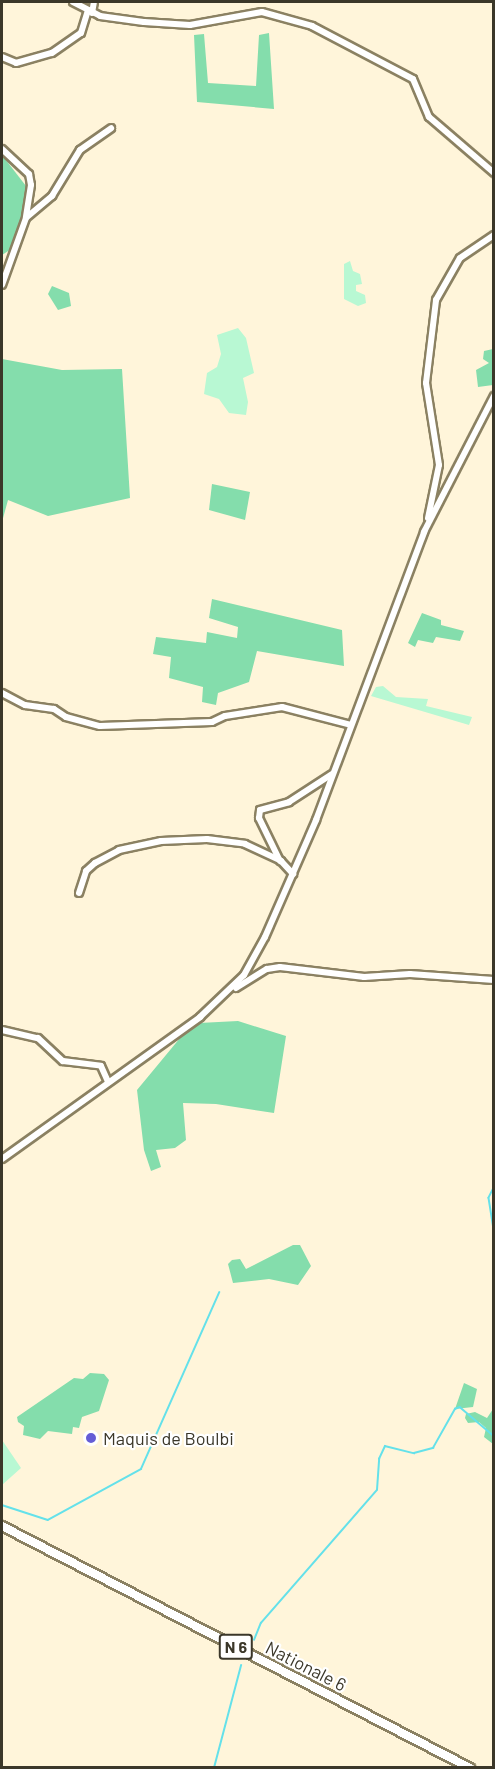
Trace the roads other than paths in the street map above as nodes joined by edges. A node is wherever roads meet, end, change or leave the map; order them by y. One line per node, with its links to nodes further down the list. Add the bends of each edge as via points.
1 (73, 2): 3 (street)
2 (94, 2): 3 (street)
3 (90, 12): 4 (street, via 81,33 52,53 16,63); 7 (street, via 190,25 262,12 312,26 413,79 429,117)
4 (2, 57)
5 (111, 128): 8 (street, via 80,150 52,196)
6 (2, 149): 8 (street, via 29,174)
7 (494, 173)
8 (26, 218): 10 (street)
9 (494, 235): 12 (street, via 460,258 436,300 426,383 439,465)
10 (2, 285)
11 (494, 396): 12 (street)
12 (429, 522): 14 (street)
13 (2, 693): 14 (street, via 25,705 54,709 66,717 100,726 212,722 228,715 282,707)
14 (351, 725): 15 (street)
15 (334, 773): 16 (street, via 289,802 260,810 259,818); 17 (street)
16 (280, 861): 17 (street); 18 (street, via 245,844 207,839 160,841 119,850 95,863 86,871)
17 (293, 874): 20 (street, via 265,937)
18 (79, 892)
19 (494, 980): 20 (street, via 410,974 364,978 280,967 267,969)
20 (230, 992): 22 (street)
21 (2, 1030): 22 (street, via 38,1038 63,1061 101,1066)
22 (108, 1082): 23 (street)
23 (2, 1159)
24 (2, 1526): 25 (main road, Nationale 6 / N 6)
25 (470, 1767)

